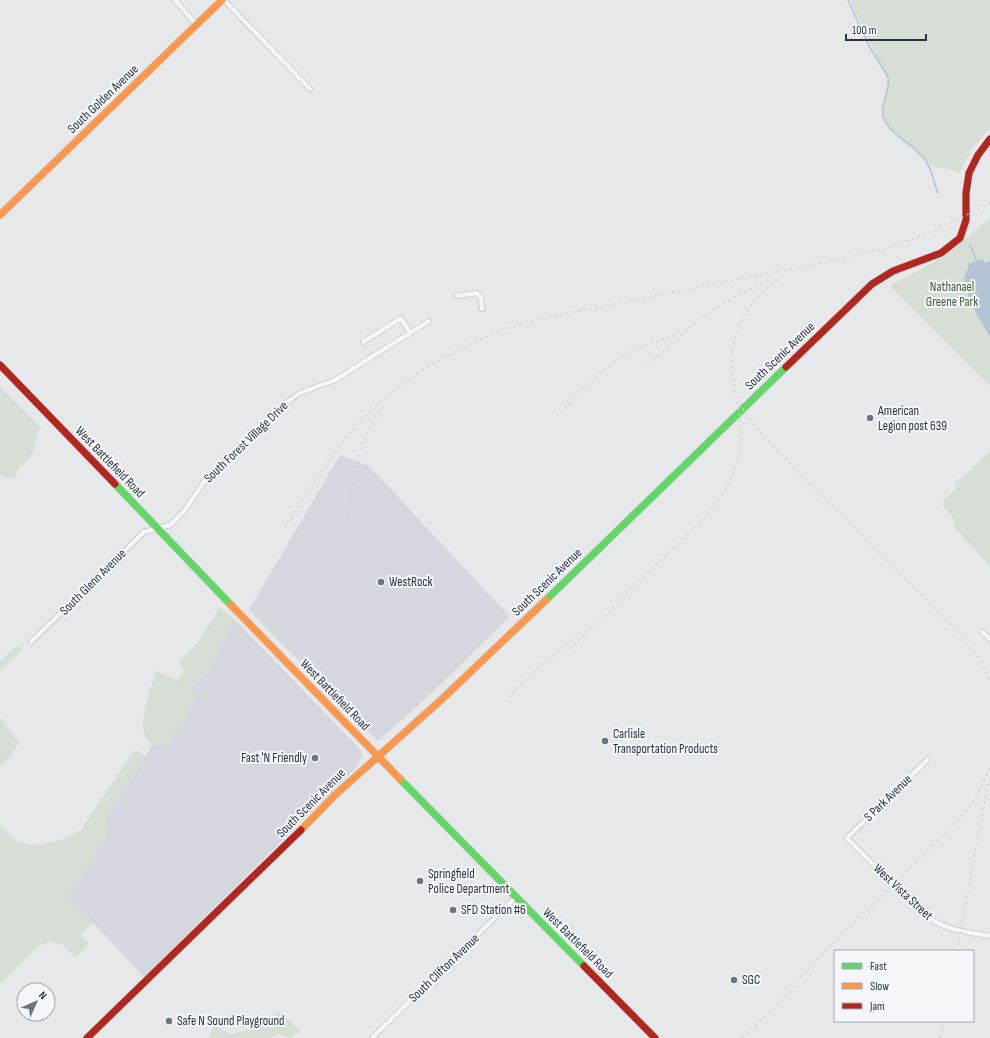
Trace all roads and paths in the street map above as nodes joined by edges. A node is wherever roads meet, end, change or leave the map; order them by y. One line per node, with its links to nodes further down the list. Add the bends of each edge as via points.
1 (175, 0): 3 (street)
2 (223, 0): 3 (main road, South Golden Avenue); 4 (street)
3 (196, 25): 6 (main road, South Golden Avenue)
4 (310, 89)
5 (990, 139): 17 (main road, South Scenic Avenue, via 973,162 968,174 965,192 966,223 957,242 945,250 893,271 872,284 512,633)
6 (0, 215)
7 (456, 296): 8 (street, via 477,294 481,298)
8 (482, 309)
9 (429, 321): 10 (street, South Forest Village Drive)
10 (410, 333): 11 (street, via 401,318); 13 (street, South Forest Village Drive, via 335,380 300,393 287,402 206,479 185,510 170,525)
11 (362, 342)
12 (0, 365): 13 (main road, West Battlefield Road)
13 (158, 528): 16 (street, South Glenn Avenue, via 144,532); 17 (main road, West Battlefield Road)
14 (982, 632): 15 (street)
15 (990, 640)
16 (31, 642)
17 (377, 756): 20 (main road, West Battlefield Road); 22 (main road, South Scenic Avenue)
18 (928, 759): 19 (street, S Park Avenue)
19 (847, 838): 21 (street, West Vista Street, via 932,921 948,928)
20 (516, 897): 23 (street, South Clifton Avenue); 24 (main road, West Battlefield Road)
21 (990, 936)
22 (88, 1038)
23 (372, 1038)
24 (655, 1038)

